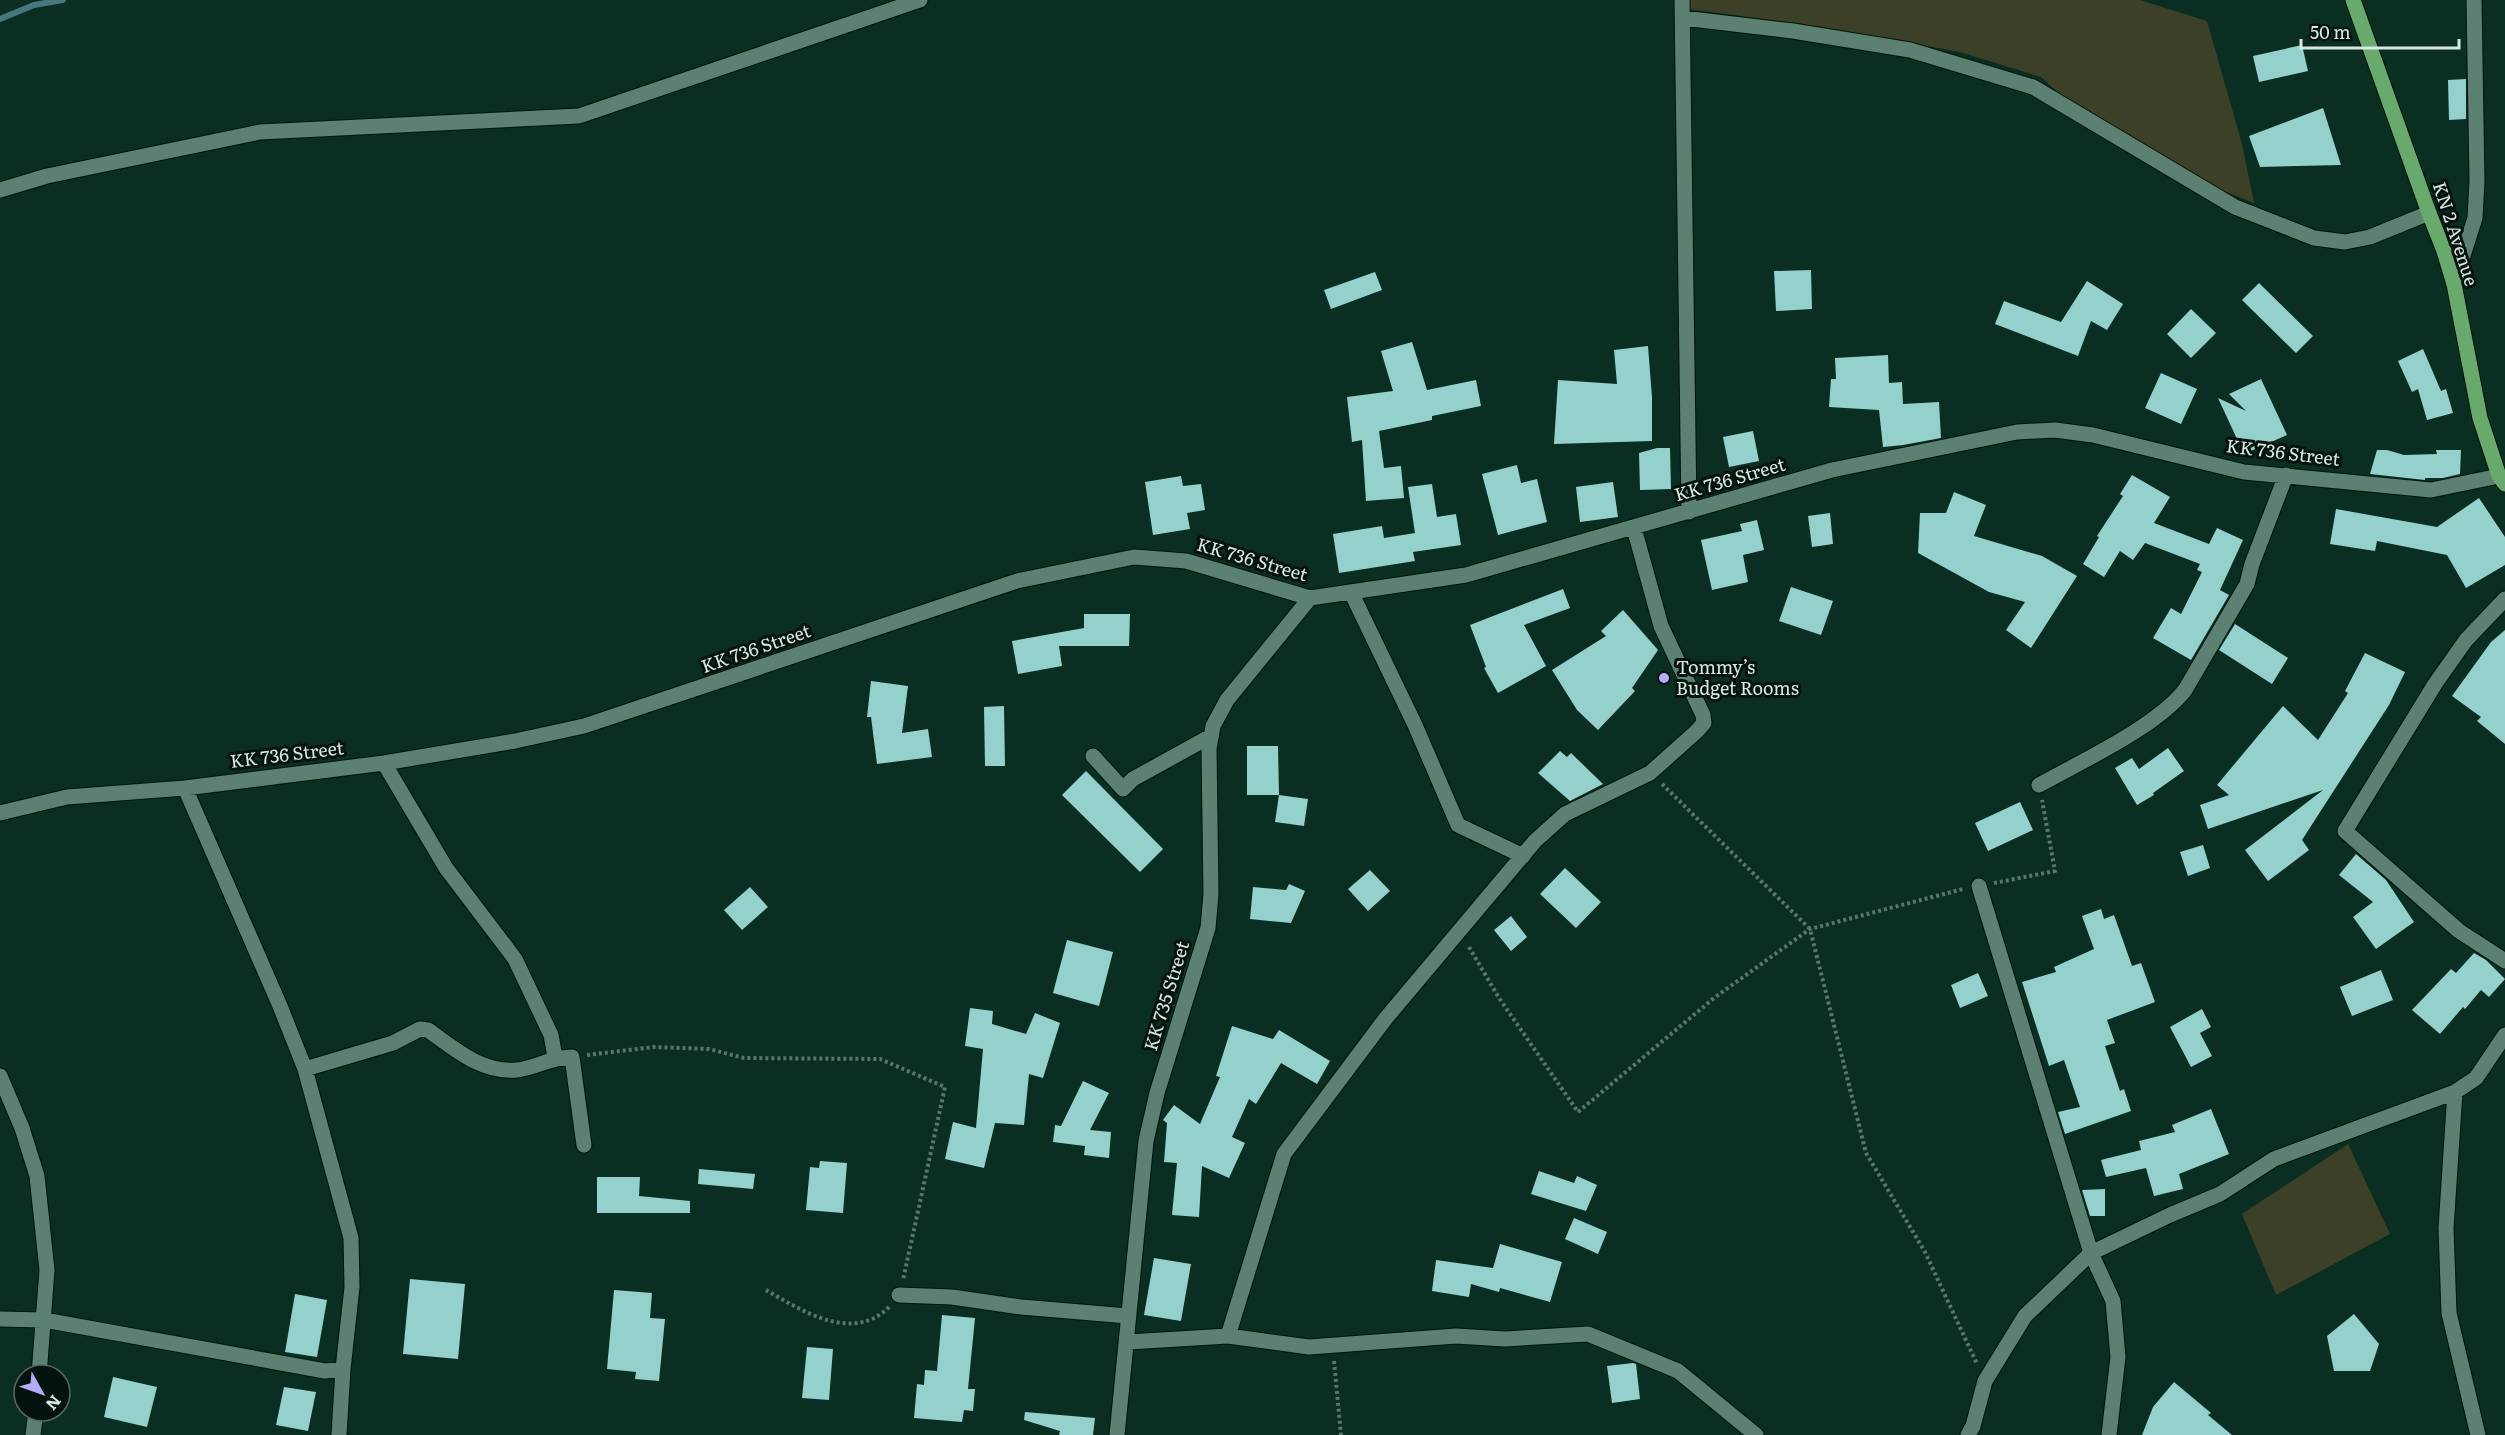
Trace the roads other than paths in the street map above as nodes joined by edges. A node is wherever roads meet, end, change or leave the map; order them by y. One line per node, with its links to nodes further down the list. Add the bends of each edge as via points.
1 (920, 0): 6 (street, via 579,116 260,132 47,176)
2 (1682, 0): 5 (street)
3 (2353, 0): 7 (main road, KN 2 Avenue)
4 (2474, 0): 8 (street, via 2475,218)
5 (1683, 18): 7 (street, via 1910,50 2033,87 2235,207 2314,238 2345,242 2370,237); 11 (street)
6 (0, 190)
7 (2429, 213): 8 (main road, KN 2 Avenue)
8 (2454, 284): 10 (main road, KN 2 Avenue, via 2480,418)
9 (2286, 475): 10 (street, KK 736 Street, via 2431,489); 11 (street, KK 736 Street, via 2244,472 2093,435 2055,430 2017,432 1832,470); 19 (street, via 2247,584 2185,690 2163,712)
10 (2502, 480)
11 (1689, 512): 12 (street, KK 736 Street)
12 (1634, 528): 13 (street, KK 736 Street, via 1466,575); 22 (street, via 1661,626 1704,723 1650,773 1565,814)
13 (1351, 592): 14 (street, KK 736 Street); 22 (street, via 1458,825)
14 (1311, 598): 16 (street, KK 735 Street, via 1227,700); 18 (street, KK 736 Street, via 1186,561 1134,557 1017,581 584,726)
15 (2505, 599): 24 (street, via 2466,640 2435,684 2345,831 2459,931)
16 (1211, 736): 17 (street, via 1123,789); 33 (street, KK 735 Street, via 1208,928 1157,1093 1146,1142)
17 (1093, 756)
18 (384, 763): 20 (street, KK 736 Street); 26 (street, via 446,868 515,959 551,1035)
19 (2039, 785)
20 (185, 788): 21 (street, KK 736 Street, via 67,796); 27 (street)
21 (0, 813)
22 (1522, 856): 36 (street, via 1386,1018 1284,1154)
23 (1979, 886): 31 (street)
24 (2505, 961)
25 (2505, 1035): 29 (street, via 2476,1078)
26 (555, 1057): 27 (street, via 517,1070 483,1066 428,1030 420,1029 393,1043); 30 (street, via 572,1057)
27 (305, 1069): 39 (street, via 351,1238 352,1287)
28 (0, 1076): 35 (street, via 37,1176 47,1270)
29 (2455, 1092): 31 (street, via 2274,1159 2220,1194); 45 (street, via 2446,1228 2449,1313)
30 (584, 1145)
31 (2091, 1253): 43 (street, via 2025,1316 1985,1381 1974,1426); 44 (street, via 2113,1301 2118,1357)
32 (899, 1295): 33 (street)
33 (1128, 1316): 37 (street, KK 735 Street)
34 (0, 1319): 35 (street)
35 (44, 1320): 38 (street); 39 (street, via 325,1371)
36 (1228, 1336): 37 (street); 42 (street, via 1310,1347 1456,1336 1505,1339 1588,1334 1678,1371)
37 (1128, 1342): 41 (street, KK 735 Street)
38 (40, 1363)
39 (343, 1369): 40 (street)
40 (339, 1435)
41 (1117, 1435)
42 (1756, 1435)
43 (1968, 1435)
44 (2109, 1435)
45 (2478, 1435)

